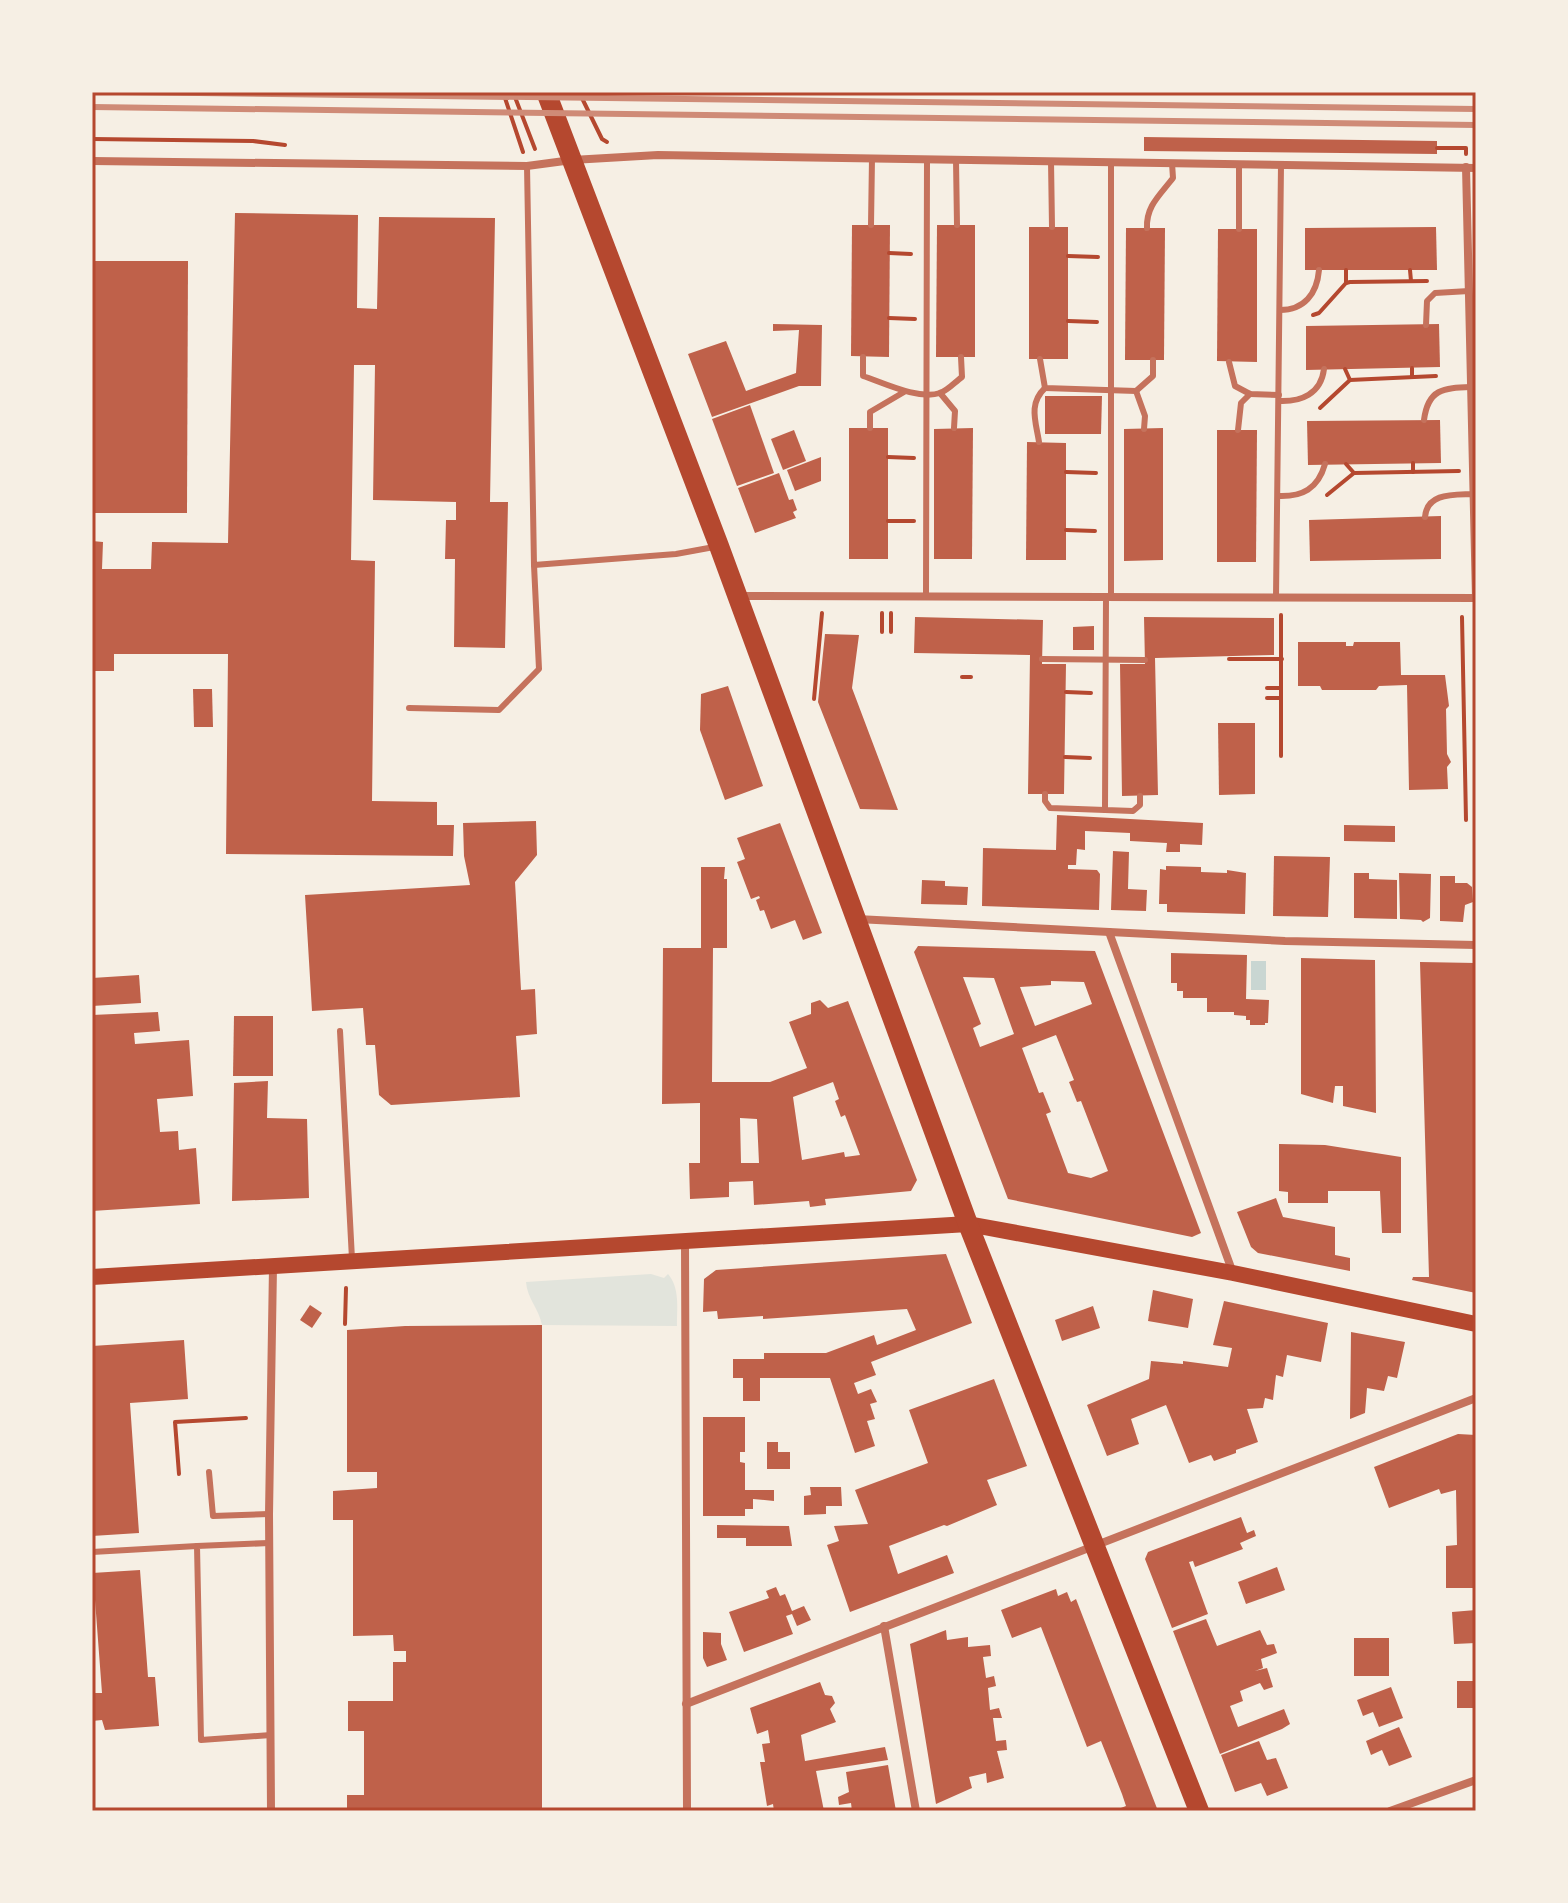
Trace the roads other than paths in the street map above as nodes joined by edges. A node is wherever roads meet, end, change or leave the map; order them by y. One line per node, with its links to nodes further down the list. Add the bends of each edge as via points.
1 (546, 92): 4 (main road)
2 (872, 158): 3 (street); 4 (street); 14 (lane)
3 (927, 159): 5 (street); 34 (lane)
4 (572, 160): 12 (street); 48 (main road)
5 (956, 160): 7 (street); 15 (lane)
6 (92, 161): 12 (street)
7 (1051, 161): 8 (street); 16 (lane)
8 (1111, 162): 9 (street); 31 (lane)
9 (1172, 163): 10 (street); 17 (lane, via 1173,178 1153,201)
10 (1239, 164): 11 (street); 18 (lane)
11 (1281, 165): 13 (street); 21 (lane)
12 (527, 166): 49 (lane)
13 (1471, 168): 20 (street)
14 (871, 225)
15 (957, 225)
16 (1052, 227)
17 (1147, 228)
18 (1239, 229)
19 (1319, 270): 21 (lane, via 1311,296 1292,310)
20 (1469, 291): 22 (lane, via 1435,293 1427,301); 29 (street)
21 (1280, 310): 37 (lane)
22 (1426, 325)
23 (863, 357): 33 (lane, via 863,376)
24 (961, 357): 35 (lane, via 962,377)
25 (1040, 359): 30 (lane)
26 (1153, 360): 32 (lane, via 1153,376)
27 (1229, 362): 36 (lane, via 1235,386)
28 (1324, 369): 37 (lane, via 1319,386 1309,395 1297,402)
29 (1471, 387): 38 (lane, via 1436,393); 45 (street)
30 (1045, 388): 31 (lane); 43 (lane, via 1033,408)
31 (1111, 390): 32 (lane); 52 (lane)
32 (1136, 391): 41 (lane)
33 (904, 392): 34 (lane); 39 (lane, via 870,412)
34 (927, 393): 35 (lane); 50 (lane)
35 (940, 393): 40 (lane, via 955,411)
36 (1250, 394): 37 (lane); 42 (lane, via 1241,403)
37 (1279, 398): 46 (lane)
38 (1424, 420)
39 (870, 428)
40 (954, 428)
41 (1144, 429)
42 (1238, 430)
43 (1039, 442)
44 (1325, 464): 46 (lane, via 1304,493)
45 (1473, 494): 47 (lane, via 1433,500); 54 (street)
46 (1278, 496): 53 (lane)
47 (1425, 517)
48 (719, 546): 49 (lane); 51 (main road)
49 (534, 565): 58 (lane, via 539,669 499,710)
50 (926, 595): 51 (street); 52 (street)
51 (736, 596): 62 (main road)
52 (1109, 597): 53 (street); 56 (lane)
53 (1276, 597): 54 (street)
54 (1476, 598)
55 (1042, 659): 56 (lane)
56 (1107, 660): 57 (lane); 61 (lane)
57 (1145, 660)
58 (409, 708)
59 (1045, 794): 61 (lane, via 1050,808)
60 (1140, 796): 61 (lane, via 1133,811)
61 (1105, 810)
62 (856, 919): 63 (street); 66 (main road)
63 (1109, 932): 64 (street); 70 (street)
64 (1476, 945)
65 (340, 1031): 68 (lane)
66 (968, 1224): 67 (main road); 70 (main road); 77 (main road)
67 (685, 1242): 68 (main road); 81 (street)
68 (352, 1262): 69 (main road)
69 (273, 1267): 71 (main road); 75 (street)
70 (1233, 1273): 72 (main road)
71 (92, 1277)
72 (1476, 1324)
73 (1476, 1398): 77 (street)
74 (209, 1472): 75 (lane, via 213,1516)
75 (269, 1514): 76 (street)
76 (269, 1543): 78 (lane); 82 (street)
77 (1094, 1545): 80 (street); 87 (main road)
78 (197, 1546): 79 (lane); 82 (lane, via 201,1740)
79 (92, 1552)
80 (884, 1626): 81 (street); 86 (street)
81 (686, 1704): 85 (street)
82 (271, 1735): 84 (street)
83 (1476, 1780): 88 (street)
84 (271, 1811)
85 (687, 1811)
86 (916, 1811)
87 (1199, 1811)
88 (1390, 1811)

